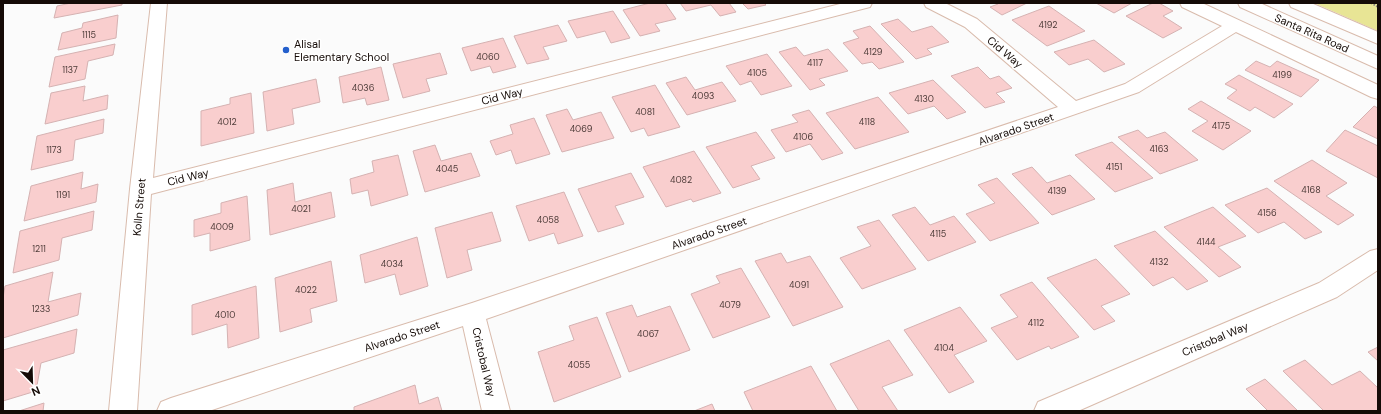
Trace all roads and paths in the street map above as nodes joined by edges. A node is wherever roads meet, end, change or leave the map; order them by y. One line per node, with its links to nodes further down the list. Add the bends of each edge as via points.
1 (159, 3): 14 (street, Kolln Street)
2 (864, 3): 14 (street, Cid Way)
3 (932, 3): 13 (street, Cid Way, via 971,23)
4 (1188, 3): 9 (street)
5 (1246, 3): 11 (street, Santa Rita Road)
6 (1297, 3): 10 (street, Santa Rita Road)
7 (1371, 3): 8 (path)
8 (1378, 7)
9 (1234, 26): 12 (street); 13 (street, Alvarado Street, via 1132,88)
10 (1378, 39)
11 (1378, 63)
12 (1378, 93)
13 (1073, 109): 16 (street, Alvarado Street)
14 (141, 189): 17 (street, Kolln Street)
15 (1378, 258): 20 (street, Cristobal Way, via 1328,290)
16 (472, 313): 18 (street, Alvarado Street); 19 (street, Cristobal Way)
17 (123, 411)
18 (171, 411)
19 (496, 411)
20 (1048, 411)

